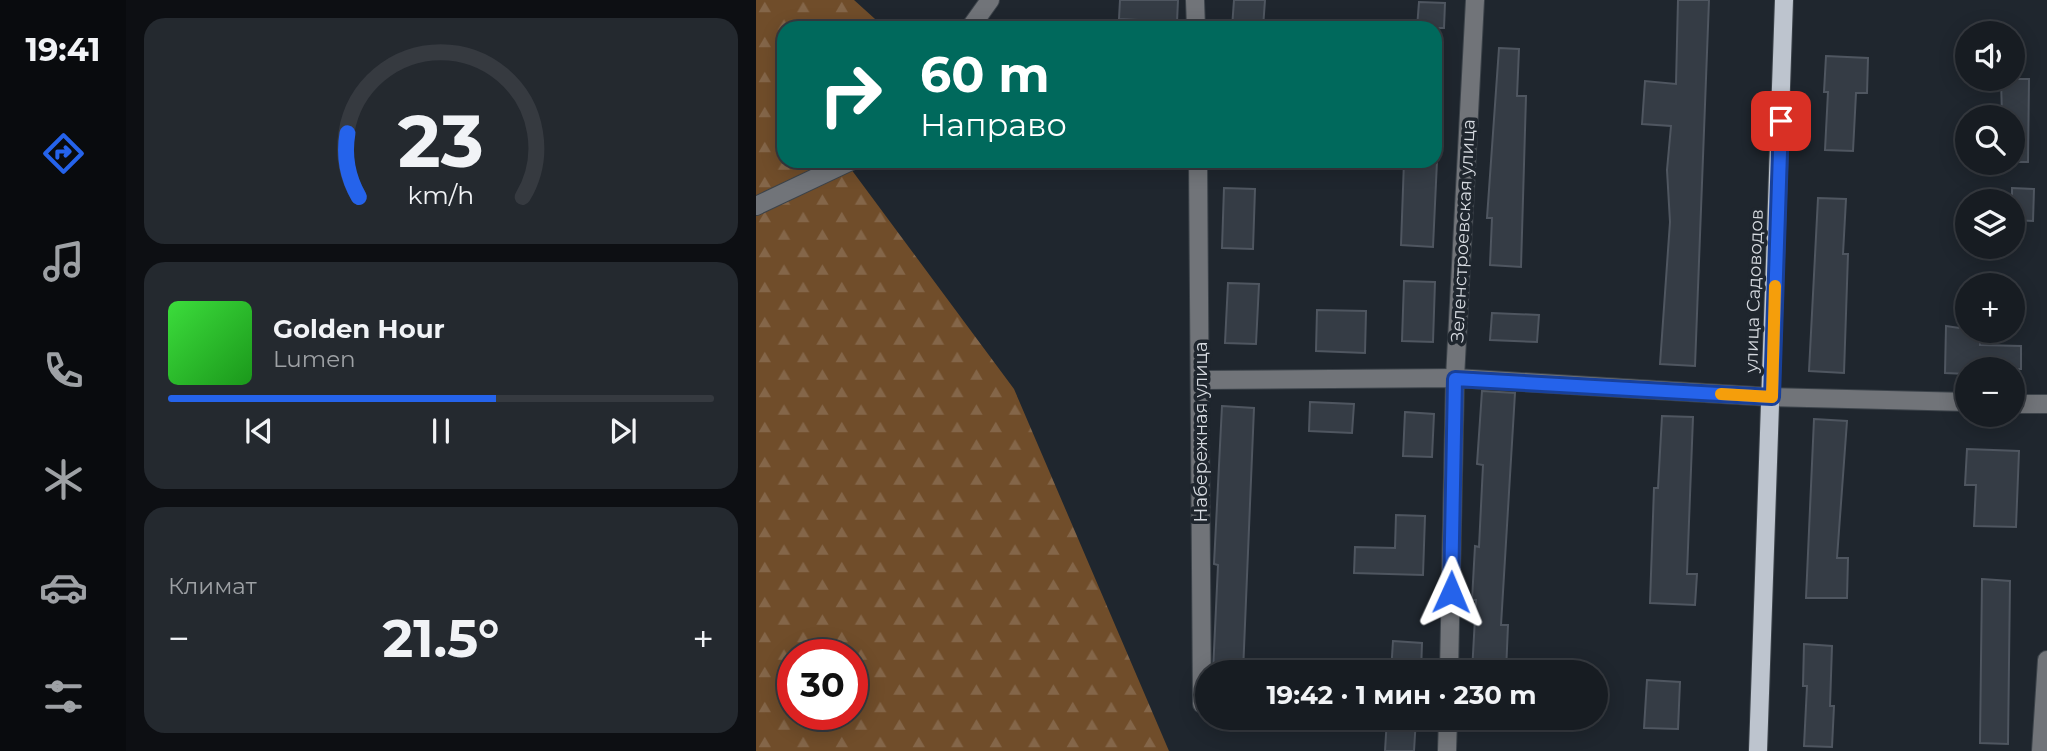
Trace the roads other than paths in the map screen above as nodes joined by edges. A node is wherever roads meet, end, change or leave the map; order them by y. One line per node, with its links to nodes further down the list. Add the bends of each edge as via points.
1 (990, 0): 5 (street)
2 (1195, 0): 6 (street)
3 (1475, 0): 10 (street, Зеленстроевская улица)
4 (1784, 0): 12 (main road, улица Садоводов)
5 (975, 21)
6 (1196, 21)
7 (835, 168): 9 (street)
8 (1198, 168): 11 (street, Набережная улица)
9 (756, 206)
10 (1455, 379): 11 (street); 12 (street); 17 (street, Зеленстроевская улица)
11 (1201, 380): 16 (street, Набережная улица)
12 (1772, 397): 13 (street); 21 (main road, улица Садоводов)
13 (1955, 402)
14 (2025, 404): 15 (street)
15 (2047, 404)
16 (1202, 660)
17 (1449, 660)
18 (2047, 660): 22 (street)
19 (1448, 730): 20 (street)
20 (1447, 751)
21 (1758, 751)
22 (2041, 751)

